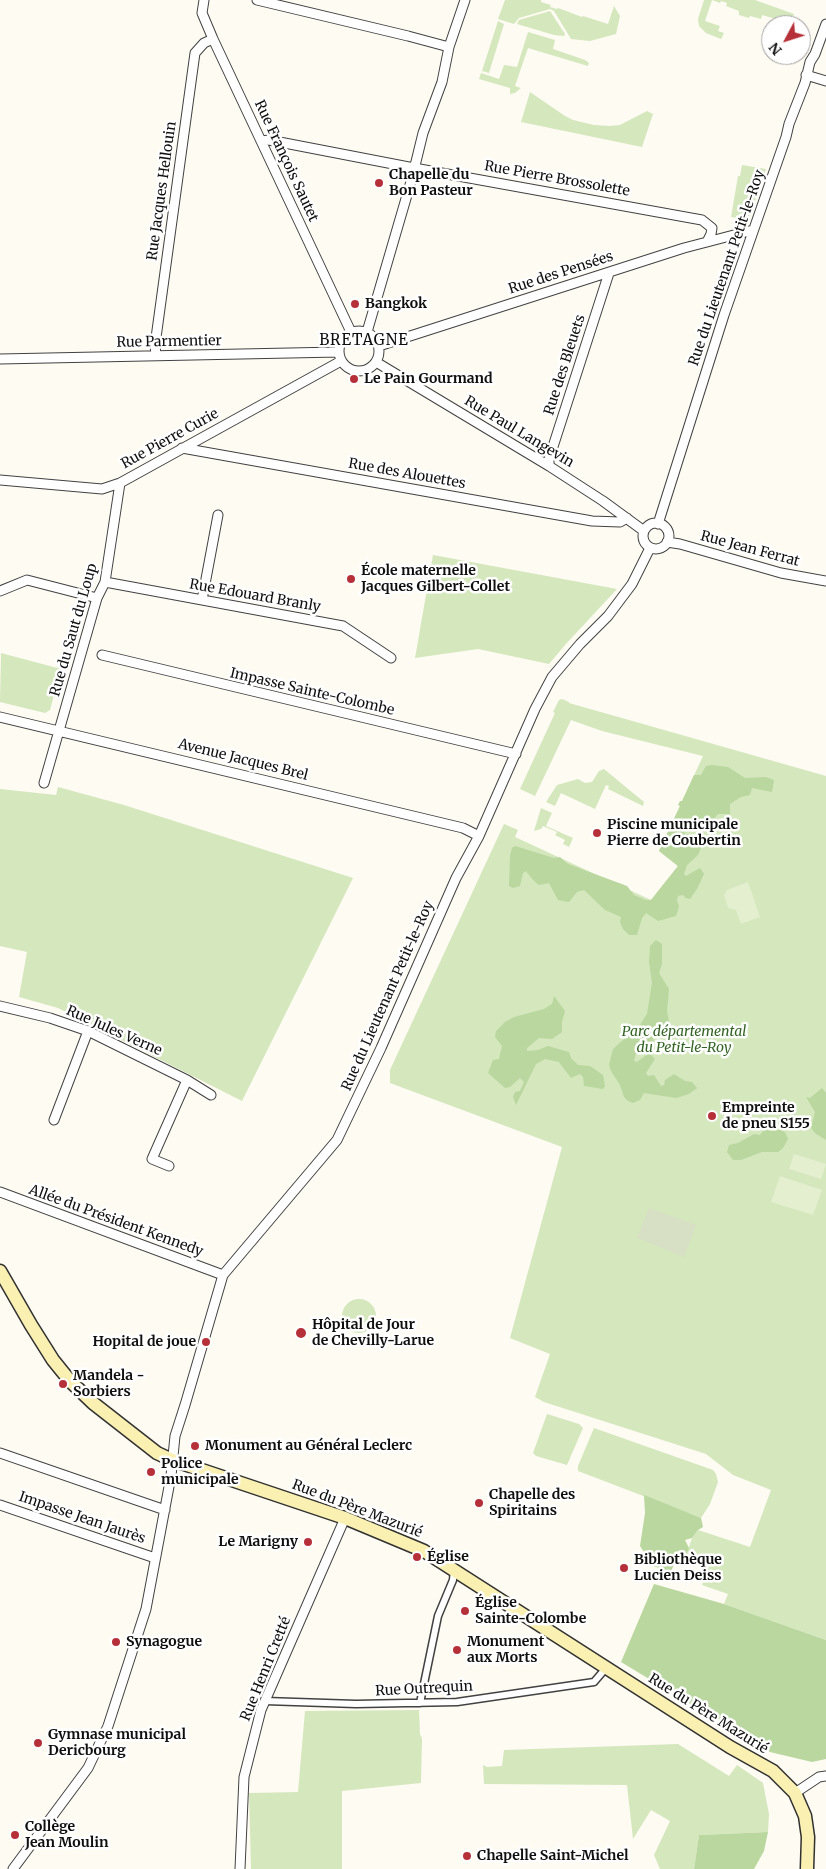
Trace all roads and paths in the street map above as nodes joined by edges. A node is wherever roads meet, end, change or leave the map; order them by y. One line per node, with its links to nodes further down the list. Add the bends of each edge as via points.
1 (204, 0): 5 (street, Rue François Sautet, via 202,14)
2 (257, 0): 6 (street)
3 (465, 0): 6 (street)
4 (826, 24): 7 (street, Rue du Lieutenant Petit-le-Roy)
5 (212, 39): 9 (street, Rue François Sautet); 17 (street, Rue Jacques Hellouin, via 195,53)
6 (448, 47): 10 (street, via 442,82)
7 (806, 75): 8 (street); 11 (street, Rue du Lieutenant Petit-le-Roy)
8 (826, 81)
9 (262, 141): 10 (street, Rue Pierre Brossolette); 14 (street, Rue François Sautet)
10 (414, 168): 12 (street, Rue Pierre Brossolette, via 702,220 712,228); 15 (street)
11 (754, 230): 12 (street, Rue des Pensées); 27 (street, Rue du Lieutenant Petit-le-Roy)
12 (707, 242): 13 (street, Rue des Pensées)
13 (609, 273): 16 (street, Rue des Pensées); 22 (street, Rue des Bleuets)
14 (351, 332): 15 (street); 18 (street, via 341,340)
15 (367, 332): 16 (street)
16 (379, 346): 20 (street)
17 (156, 356): 18 (street, Rue Parmentier); 19 (street, Rue Parmentier)
18 (340, 357): 20 (street, via 346,366 359,371); 21 (street, Rue Pierre Curie)
19 (0, 358)
20 (376, 362): 22 (street, Rue Paul Langevin)
21 (182, 448): 24 (street, Rue Pierre Curie); 26 (street, Rue des Alouettes, via 592,522 620,522)
22 (549, 466): 26 (street, Rue Paul Langevin)
23 (0, 480): 24 (street, Rue Pierre Curie, via 102,489)
24 (120, 483): 32 (street, Rue du Saut du Loup)
25 (218, 515): 35 (street)
26 (627, 518): 28 (street, Rue Paul Langevin)
27 (658, 524): 28 (street, via 650,525); 29 (street, via 668,531)
28 (644, 531): 30 (street, via 643,539)
29 (667, 542): 30 (street, via 662,548); 31 (street, Rue Jean Ferrat, via 781,573)
30 (650, 548): 40 (street, Rue du Lieutenant Petit-le-Roy, via 632,584 608,616 552,677)
31 (826, 580)
32 (105, 582): 34 (street, Rue du Saut du Loup); 35 (street, Rue Edouard Branly)
33 (0, 591): 34 (street, via 27,580)
34 (97, 598): 39 (street, Rue du Saut du Loup)
35 (202, 600): 37 (street, Rue Edouard Branly, via 343,626)
36 (102, 655): 40 (street, Impasse Sainte-Colombe)
37 (391, 658)
38 (0, 717): 39 (street, Avenue Jacques Brel)
39 (60, 731): 41 (street, Rue du Saut du Loup); 42 (street, Avenue Jacques Brel, via 463,828)
40 (516, 754): 42 (street, Rue du Lieutenant Petit-le-Roy)
41 (44, 783)
42 (479, 836): 51 (street, Rue du Lieutenant Petit-le-Roy, via 456,878 337,1140)
43 (0, 1006): 44 (street, Rue Jules Verne)
44 (88, 1031): 45 (street, Rue Jules Verne); 47 (street)
45 (187, 1080): 46 (street, Rue Jules Verne); 48 (street, via 152,1159)
46 (211, 1094)
47 (54, 1120)
48 (170, 1166)
49 (0, 1192): 51 (street, Allée du Président Kennedy)
50 (0, 1271): 53 (main road, Rue du Père Mazurié, via 70,1381 157,1453)
51 (223, 1275): 53 (street, Rue du Lieutenant Petit-le-Roy, via 175,1436)
52 (0, 1453): 55 (street)
53 (172, 1460): 55 (street, Rue du Lieutenant Petit-le-Roy); 56 (main road, Rue du Père Mazurié)
54 (0, 1505): 57 (street, Impasse Jean Jaurès)
55 (165, 1510): 57 (street, Rue du Lieutenant Petit-le-Roy)
56 (345, 1518): 58 (main road, Rue du Père Mazurié, via 424,1551); 60 (street, Rue Henri Cretté)
57 (155, 1558): 64 (street, Rue du Lieutenant Petit-le-Roy, via 146,1609 105,1733 88,1768)
58 (454, 1569): 59 (main road, Rue du Père Mazurié); 61 (street, via 453,1580 438,1616)
59 (606, 1668): 61 (street, Rue Outrequin, via 594,1682 456,1702); 63 (main road, Rue du Père Mazurié, via 773,1771)
60 (265, 1701): 61 (street, Rue Outrequin); 65 (street, Rue Henri Cretté, via 244,1778)
61 (420, 1703)
62 (826, 1776): 63 (street)
63 (795, 1793): 66 (main road, via 805,1816)
64 (13, 1869)
65 (240, 1869)
66 (807, 1869)

